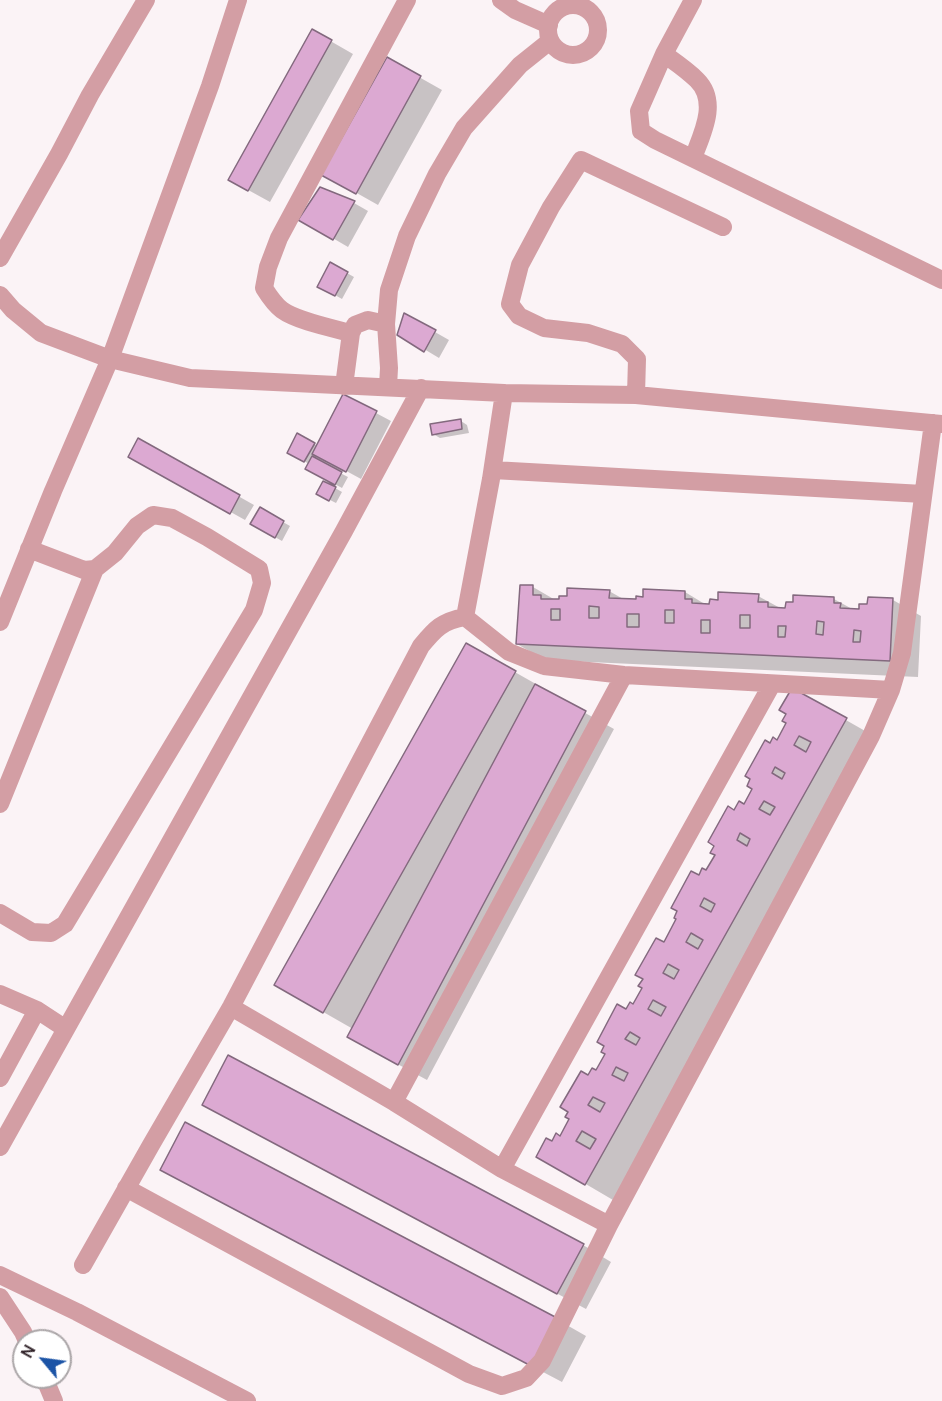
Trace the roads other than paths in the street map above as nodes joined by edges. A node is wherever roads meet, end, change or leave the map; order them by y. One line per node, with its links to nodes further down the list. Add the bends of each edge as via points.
1 (146, 0): 11 (street)
2 (238, 0): 16 (street)
3 (407, 0): 15 (street, via 279,238 264,288 284,311)
4 (501, 0): 7 (street)
5 (693, 0): 8 (street)
6 (590, 5): 7 (street, via 564,6 552,17); 7 (street, via 598,32 592,47 585,52 562,53 555,48)
7 (549, 33): 14 (street, via 464,128 437,174 407,236 388,291)
8 (664, 54): 9 (street, via 698,81 708,97 706,121); 9 (street, via 639,111 641,131)
9 (693, 158): 12 (street)
10 (723, 227): 21 (street, via 581,160 520,265 510,304 519,316 544,327 588,333 622,344 637,358)
11 (0, 258)
12 (942, 280)
13 (0, 295): 16 (street, via 41,333)
14 (386, 324): 15 (street, via 368,320 355,325); 18 (street)
15 (351, 333): 17 (street)
16 (110, 359): 17 (street, via 190,378); 25 (street)
17 (344, 386): 18 (street)
18 (388, 387): 19 (street)
19 (421, 388): 20 (street); 37 (street)
20 (504, 393): 21 (street); 23 (street)
21 (636, 395): 22 (street)
22 (938, 423): 24 (street)
23 (493, 470): 24 (street); 27 (street)
24 (923, 494): 31 (street, via 902,653)
25 (29, 549): 26 (street, via 84,570); 28 (street)
26 (95, 569): 32 (street); 33 (street, via 153,515 172,518 259,569 262,583 254,610 65,924 51,933 32,932)
27 (465, 617): 29 (street, via 509,652 544,666); 35 (street, via 435,628 421,646)
28 (0, 621)
29 (624, 675): 30 (street); 39 (street)
30 (772, 684): 31 (street); 41 (street)
31 (891, 690): 43 (street, via 871,736)
32 (0, 804)
33 (0, 913)
34 (0, 994): 36 (street)
35 (231, 1007): 39 (street); 42 (street)
36 (37, 1010): 37 (street); 38 (street)
37 (66, 1029): 40 (street)
38 (0, 1078)
39 (394, 1102): 41 (street)
40 (0, 1147)
41 (502, 1169): 43 (street)
42 (126, 1188): 43 (street, via 469,1374 502,1386 526,1378 542,1361); 44 (street)
43 (609, 1225)
44 (83, 1265)
45 (0, 1275): 48 (street)
46 (0, 1297): 47 (street)
47 (21, 1329)
48 (247, 1401)

